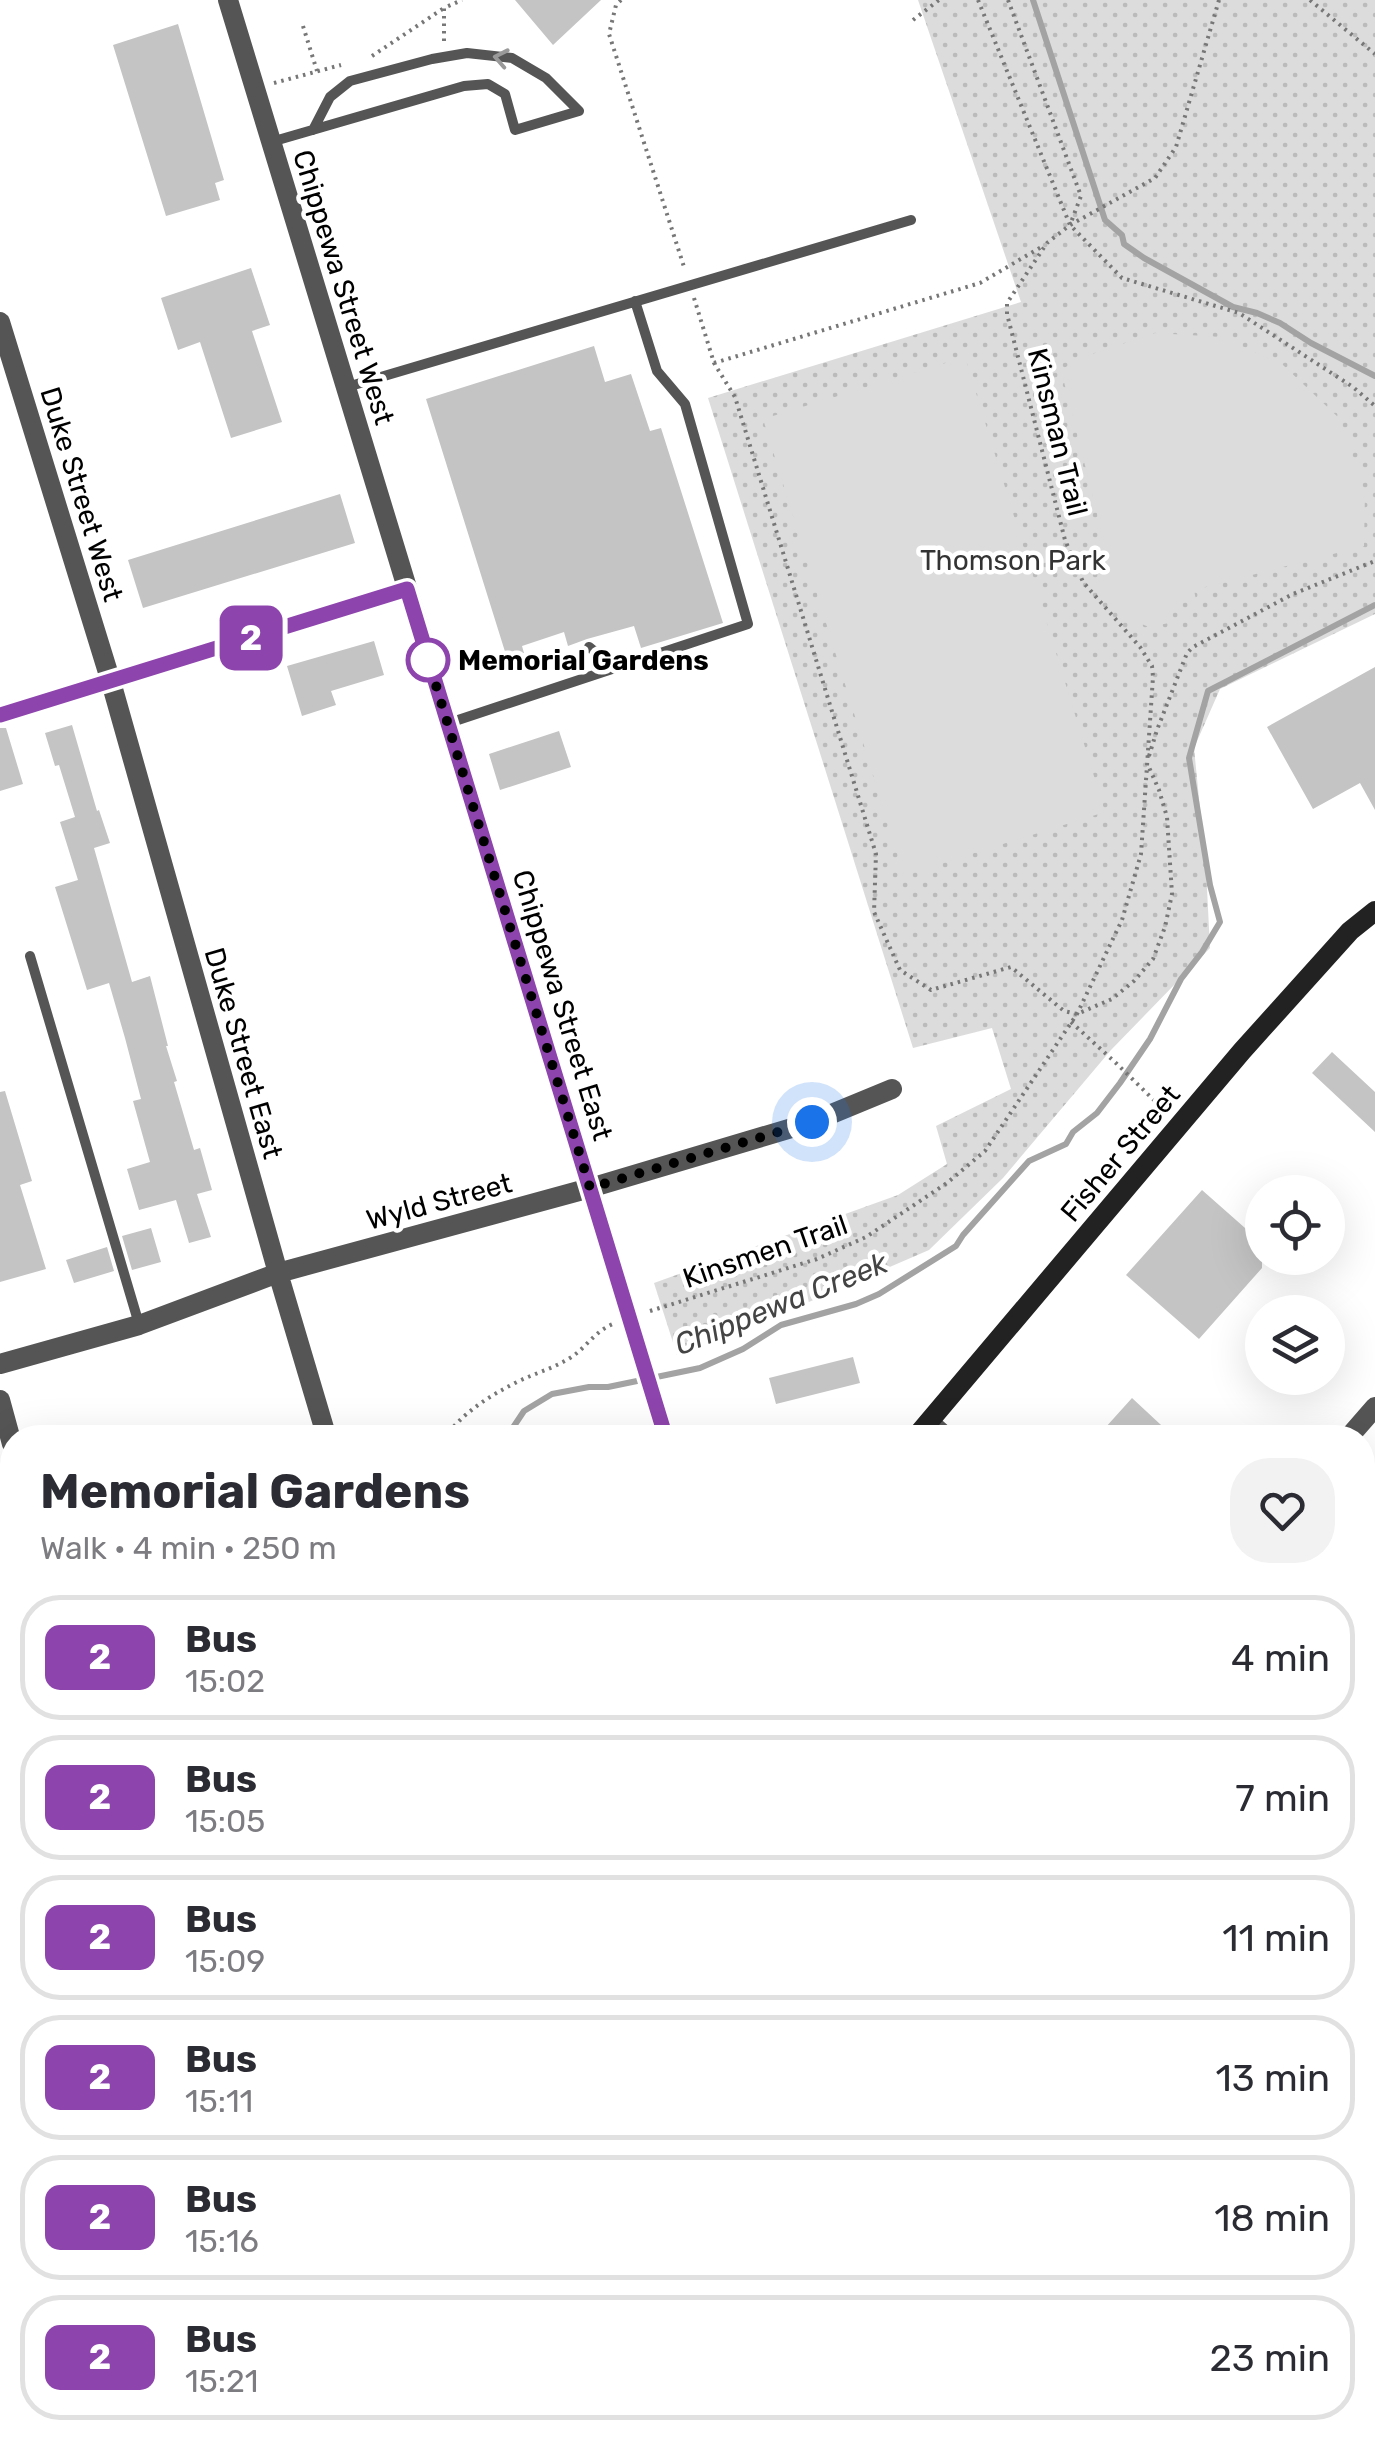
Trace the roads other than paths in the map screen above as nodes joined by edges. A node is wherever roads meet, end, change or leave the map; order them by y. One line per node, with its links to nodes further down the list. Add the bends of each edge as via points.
1 (228, 0): 3 (street, Chippewa Street West)
2 (314, 130): 2 (lane, one-way to 2, via 488,84 505,94 515,130 579,111 546,78 512,58 467,52 350,82 330,97); 3 (lane)
3 (271, 142): 7 (street, Chippewa Street West)
4 (912, 220): 5 (lane)
5 (635, 301): 7 (lane); 10 (lane, via 657,371 686,404 748,624)
6 (0, 322): 11 (street, Duke Street West)
7 (346, 388): 8 (street, Chippewa Street West)
8 (407, 589): 11 (street); 13 (street, Chippewa Street East)
9 (589, 647): 10 (lane)
10 (615, 668): 13 (lane)
11 (111, 682): 12 (street); 18 (street, Duke Street East)
12 (0, 715)
13 (448, 724): 17 (street, Chippewa Street East)
14 (1375, 911): 25 (main road, Fisher Street, via 1242,1051)
15 (30, 956): 19 (lane)
16 (892, 1090): 17 (street, Wyld Street, via 812,1122)
17 (590, 1188): 18 (street, Wyld Street); 24 (street, Chippewa Street East)
18 (278, 1273): 19 (street, Wyld Street); 23 (street, Duke Street East)
19 (139, 1325): 20 (street, Wyld Street)
20 (0, 1364)
21 (0, 1400): 22 (street)
22 (7, 1425)
23 (323, 1425)
24 (662, 1425)
25 (926, 1425)

